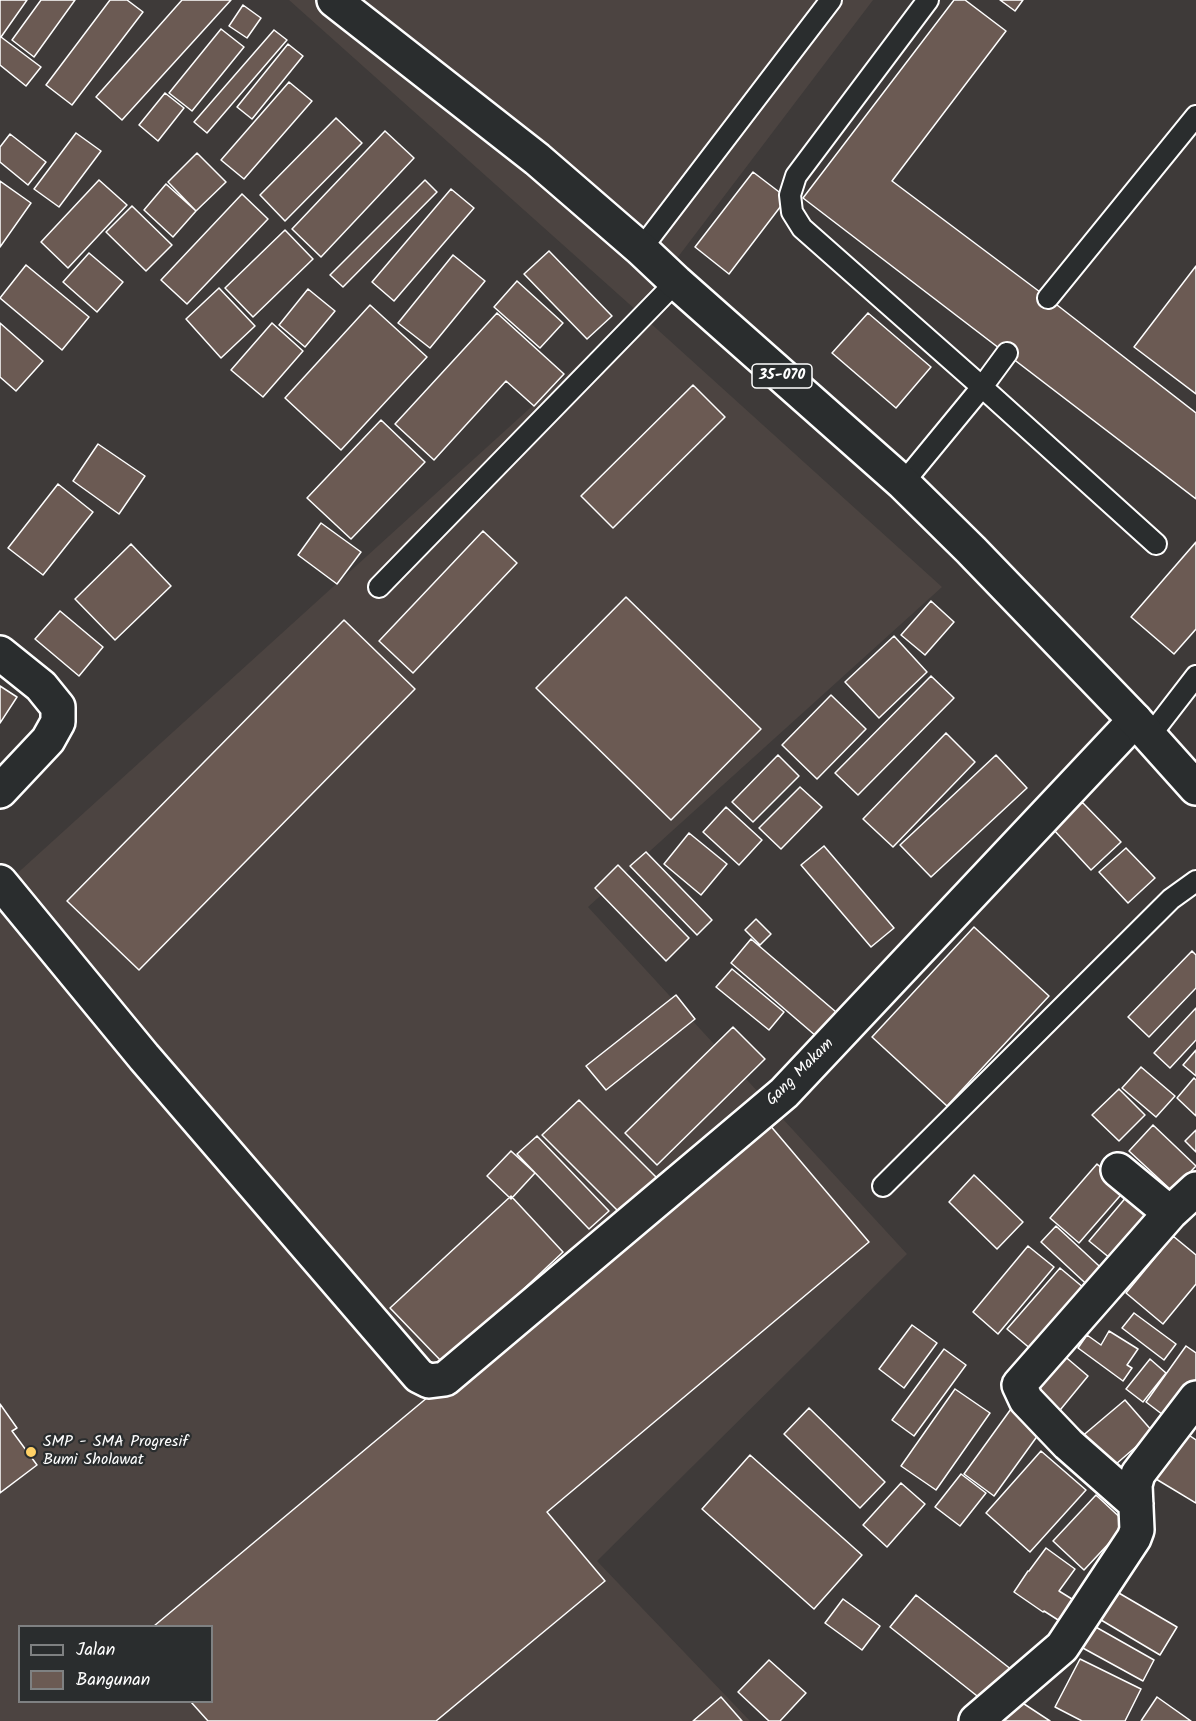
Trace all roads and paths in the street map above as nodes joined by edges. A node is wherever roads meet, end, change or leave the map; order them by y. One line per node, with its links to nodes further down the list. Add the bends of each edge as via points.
1 (334, 0): 5 (street, 35-070, via 537,159)
2 (831, 0): 5 (lane)
3 (928, 0): 9 (lane, via 796,176 790,195 792,212 802,228)
4 (1196, 116): 7 (lane)
5 (641, 249): 6 (street, 35-070)
6 (676, 282): 10 (street, 35-070); 12 (lane)
7 (1048, 298)
8 (1007, 354): 9 (lane)
9 (982, 387): 10 (lane); 11 (lane)
10 (903, 483): 15 (street, 35-070)
11 (1156, 544)
12 (379, 587)
13 (0, 653): 17 (street, via 41,686 58,707 58,722 48,740)
14 (1196, 676): 15 (lane)
15 (1142, 729): 16 (street, 35-070); 19 (street, Gang Makam, via 784,1093 445,1378 429,1381 418,1376 151,1066)
16 (1194, 781)
17 (0, 790)
18 (1196, 881): 21 (lane, via 1171,899)
19 (0, 882)
20 (1118, 1170): 23 (street)
21 (884, 1186)
22 (1196, 1189): 23 (street)
23 (1170, 1213): 25 (street, via 1019,1386 1026,1401)
24 (1196, 1398): 25 (street, via 1138,1474)
25 (1136, 1504): 26 (street, via 1134,1538 1062,1647)
26 (976, 1721)

